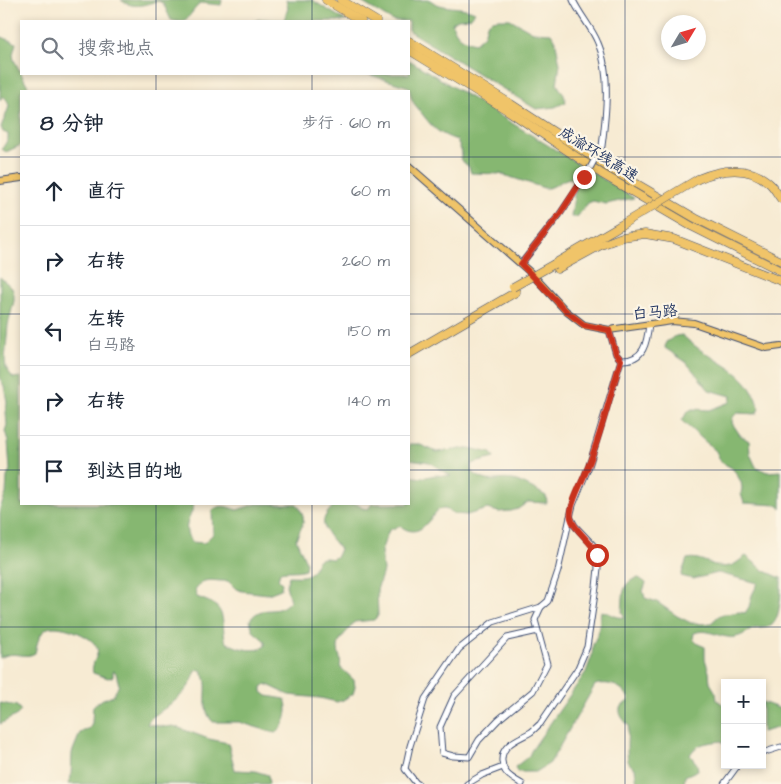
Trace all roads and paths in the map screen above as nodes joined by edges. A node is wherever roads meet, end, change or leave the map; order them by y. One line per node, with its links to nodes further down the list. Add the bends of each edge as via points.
1 (326, 0): 4 (highway)
2 (341, 0): 5 (highway)
3 (573, 0): 13 (street, bridge, via 602,51 607,103 602,146 560,214)
4 (359, 20)
5 (374, 20)
6 (410, 43): 12 (highway, 成渝环线高速, via 606,166 695,218)
7 (410, 51): 15 (highway, 成渝环线高速, via 602,174 691,226)
8 (410, 167): 13 (main road, 白马路)
9 (20, 178): 10 (main road)
10 (0, 181)
11 (781, 199): 14 (highway, bridge, via 770,183 752,172 715,172)
12 (781, 261)
13 (521, 264): 19 (main road, 白马路, via 584,325)
14 (556, 266): 16 (highway, via 622,237 645,234 674,239); 17 (highway, bridge)
15 (781, 271)
16 (781, 281)
17 (515, 290): 21 (highway); 22 (highway)
18 (649, 324): 19 (main road, 白马路); 20 (main road, 白马路, via 694,323 766,348); 23 (street, via 644,348 637,356)
19 (609, 330): 23 (street)
20 (781, 346)
21 (410, 347)
22 (410, 353)
23 (621, 360): 24 (street)
24 (570, 517): 25 (street, via 558,571 548,601); 29 (street, via 594,546 597,555 587,647 578,668 540,724 505,749)
25 (541, 607): 26 (street, via 535,620); 31 (street, via 493,622 459,649 425,699 410,746 405,769)
26 (538, 631): 26 (street, via 547,664 533,691 498,720 469,756 442,753 440,727 454,696 507,638)
27 (781, 747): 28 (street)
28 (766, 752)
29 (503, 767): 32 (street); 33 (street, via 507,775)
30 (735, 769): 34 (street)
31 (418, 784)
32 (467, 784)
33 (522, 784)
34 (724, 784)

